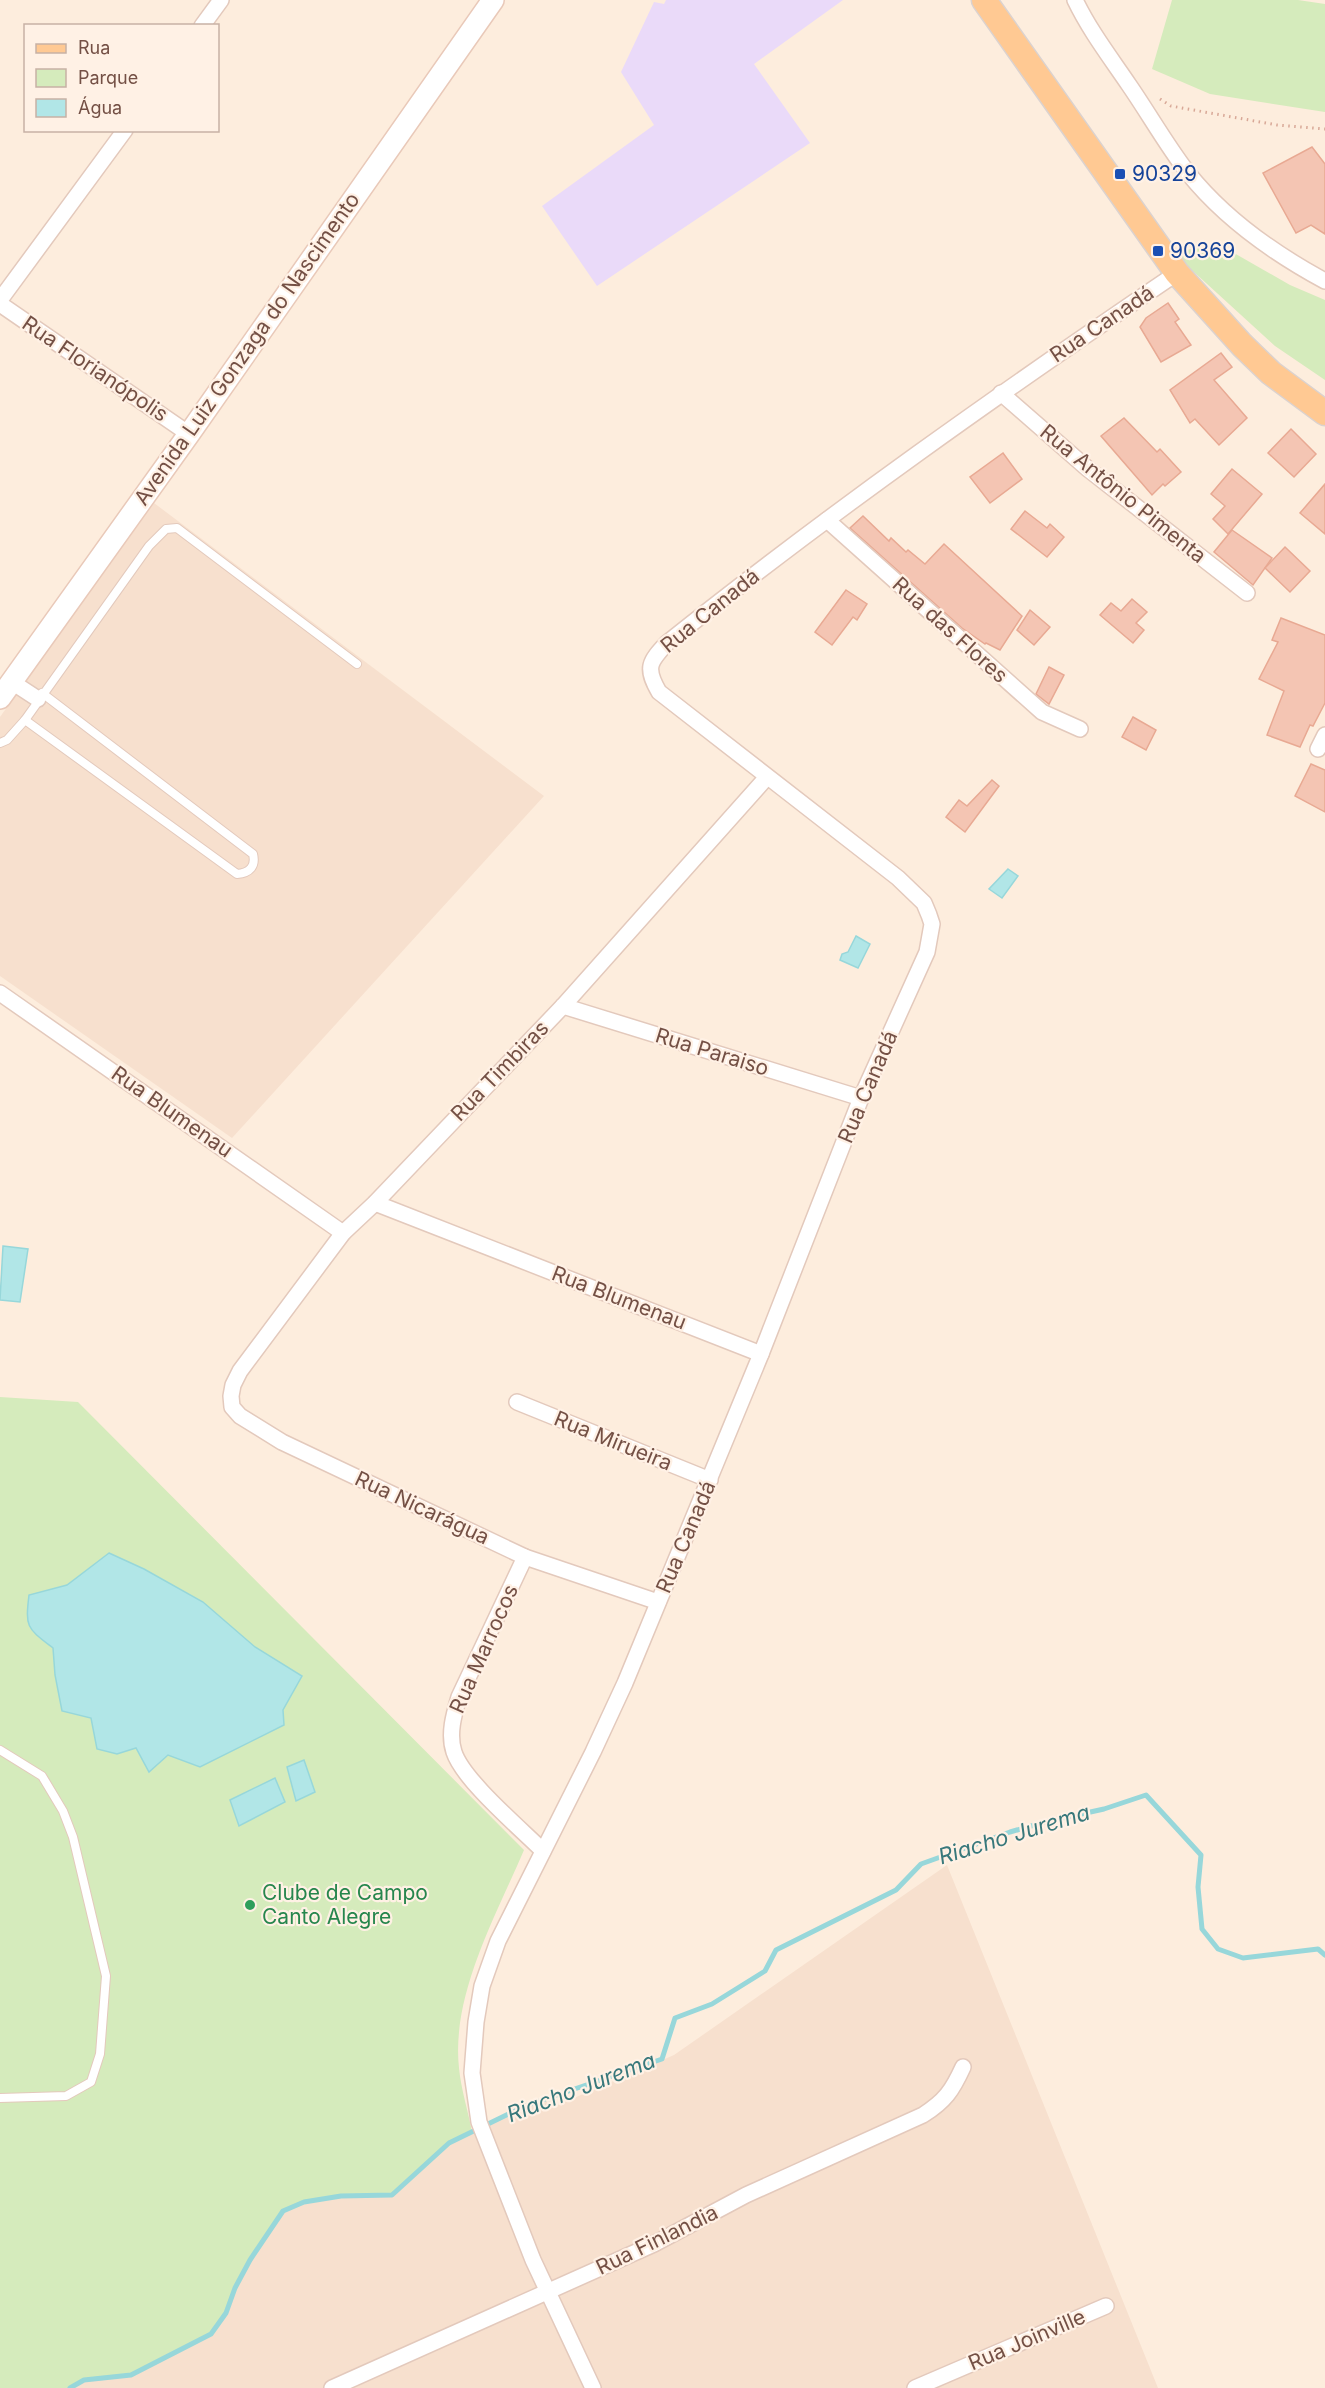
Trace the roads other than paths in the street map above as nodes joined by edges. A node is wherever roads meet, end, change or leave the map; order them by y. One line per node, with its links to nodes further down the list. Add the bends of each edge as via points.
1 (221, 0): 5 (street)
2 (493, 0): 12 (main road, Avenida Luiz Gonzaga do Nascimento)
3 (984, 0): 7 (main road)
4 (1075, 0): 8 (street, via 1102,49 1189,174 1233,219)
5 (203, 24)
6 (124, 132): 9 (street)
7 (1177, 273): 10 (street, Rua Canadá); 11 (main road, via 1271,373)
8 (1325, 281)
9 (0, 302): 12 (street, Rua Florianópolis)
10 (1001, 393): 13 (street, Rua Canadá); 14 (street, Rua Antônio Pimenta, via 1088,469)
11 (1325, 413)
12 (189, 434): 16 (main road, Avenida Luiz Gonzaga do Nascimento)
13 (827, 520): 19 (street, Rua das Flores, via 1042,712); 21 (street, Rua Canadá, via 667,643 651,662 652,680 660,692)
14 (1248, 593)
15 (357, 664): 17 (lane, via 177,528 166,529 149,546)
16 (6, 690): 17 (street)
17 (40, 696): 18 (lane); 18 (lane, via 253,854 251,868 237,874)
18 (25, 720): 20 (lane)
19 (1080, 729)
20 (0, 743)
21 (767, 777): 23 (street, Rua Timbiras); 24 (street, Rua Canadá, via 911,890 924,903 932,924 927,952)
22 (0, 993): 26 (street, Rua Blumenau)
23 (562, 1006): 24 (street, Rua Paraiso); 25 (street, Rua Timbiras)
24 (861, 1098): 27 (street, Rua Canadá)
25 (375, 1203): 26 (street, Rua Timbiras); 27 (street, Rua Blumenau)
26 (343, 1233): 28 (street, Rua Timbiras)
27 (762, 1354): 30 (street, Rua Canadá)
28 (240, 1371): 31 (street, Rua Nicarágua, via 233,1385 232,1407 259,1430)
29 (517, 1402): 30 (street, Rua Mirueira)
30 (710, 1480): 32 (street, Rua Canadá)
31 (525, 1557): 32 (street, Rua Nicarágua); 34 (street, Rua Marrocos, via 459,1697 452,1735 453,1751 465,1773)
32 (658, 1602): 34 (street, Rua Canadá, via 625,1683)
33 (0, 1750): 36 (lane, via 42,1776 63,1811 73,1837 106,1976 100,2054 91,2082 66,2096)
34 (543, 1851): 37 (street, Rua Canadá, via 498,1941 482,1986 472,2073 479,2122)
35 (963, 2067): 37 (street, Rua Finlandia, via 941,2104 923,2115 746,2195 678,2233)
36 (0, 2097)
37 (548, 2293): 39 (street, Rua Finlandia); 40 (street, Rua Canadá)
38 (1106, 2306): 41 (street, Rua Joinville)
39 (332, 2388)
40 (593, 2388)
41 (915, 2388)

